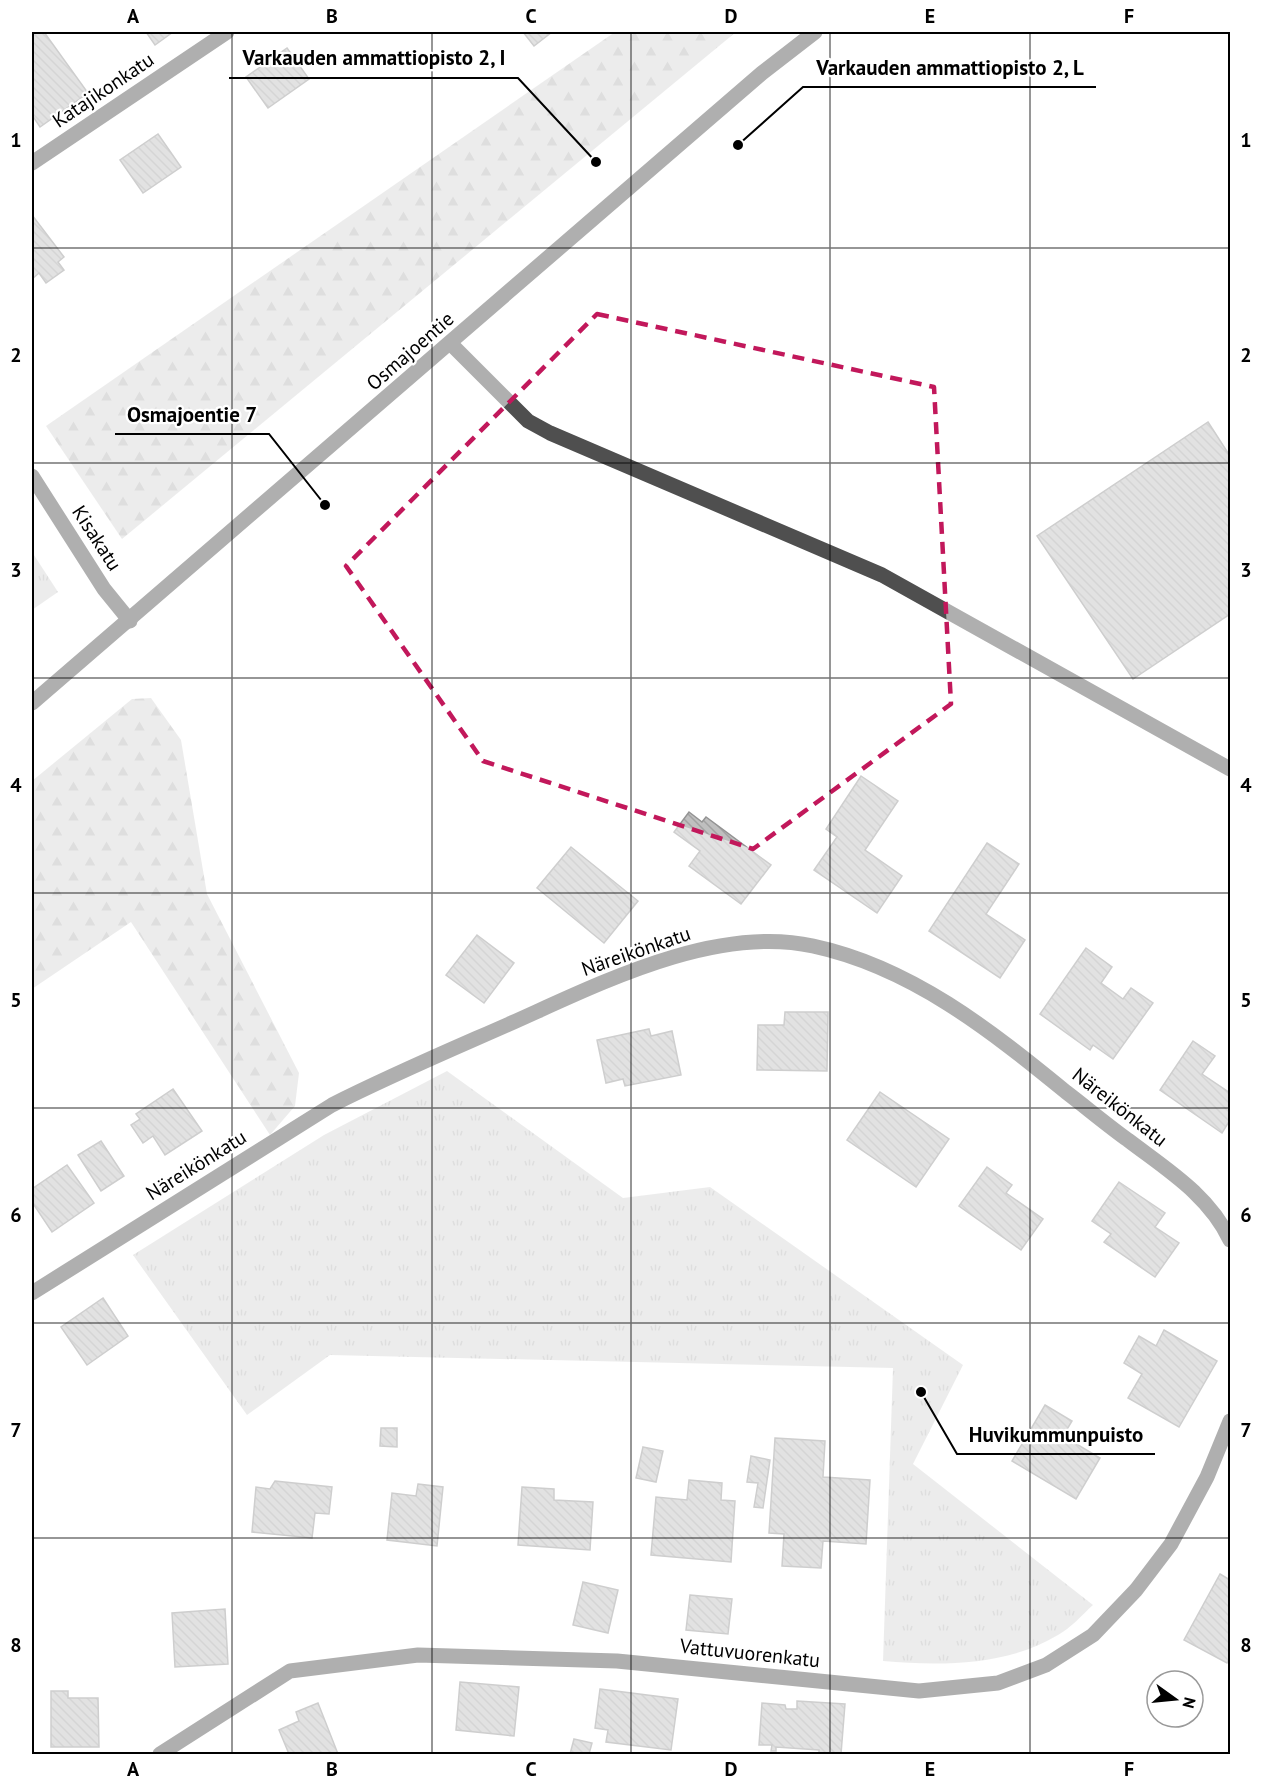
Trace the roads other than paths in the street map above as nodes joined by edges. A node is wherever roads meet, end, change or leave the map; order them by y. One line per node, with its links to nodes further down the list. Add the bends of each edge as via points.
1 (227, 32): 3 (street, Katajikonkatu)
2 (815, 32): 4 (street, Osmajoentie, via 762,73)
3 (32, 163)
4 (451, 344): 6 (street, Osmajoentie); 8 (street, via 535,425 882,574)
5 (32, 476): 6 (street, Kisakatu, via 104,589)
6 (130, 621): 7 (street, Osmajoentie)
7 (32, 703)
8 (1230, 769)
9 (1230, 1240): 10 (street, Näreikönkatu, via 1224,1226 1191,1187 995,1035 917,984 864,960 811,945 764,942 700,950 624,974 376,1083 332,1105)
10 (32, 1293)
11 (1230, 1421): 12 (street, Vattuvuorenkatu, via 1207,1477 1171,1544 1136,1590 1093,1635 1046,1665 998,1683 919,1691 617,1661 418,1655 290,1671)
12 (160, 1755)

